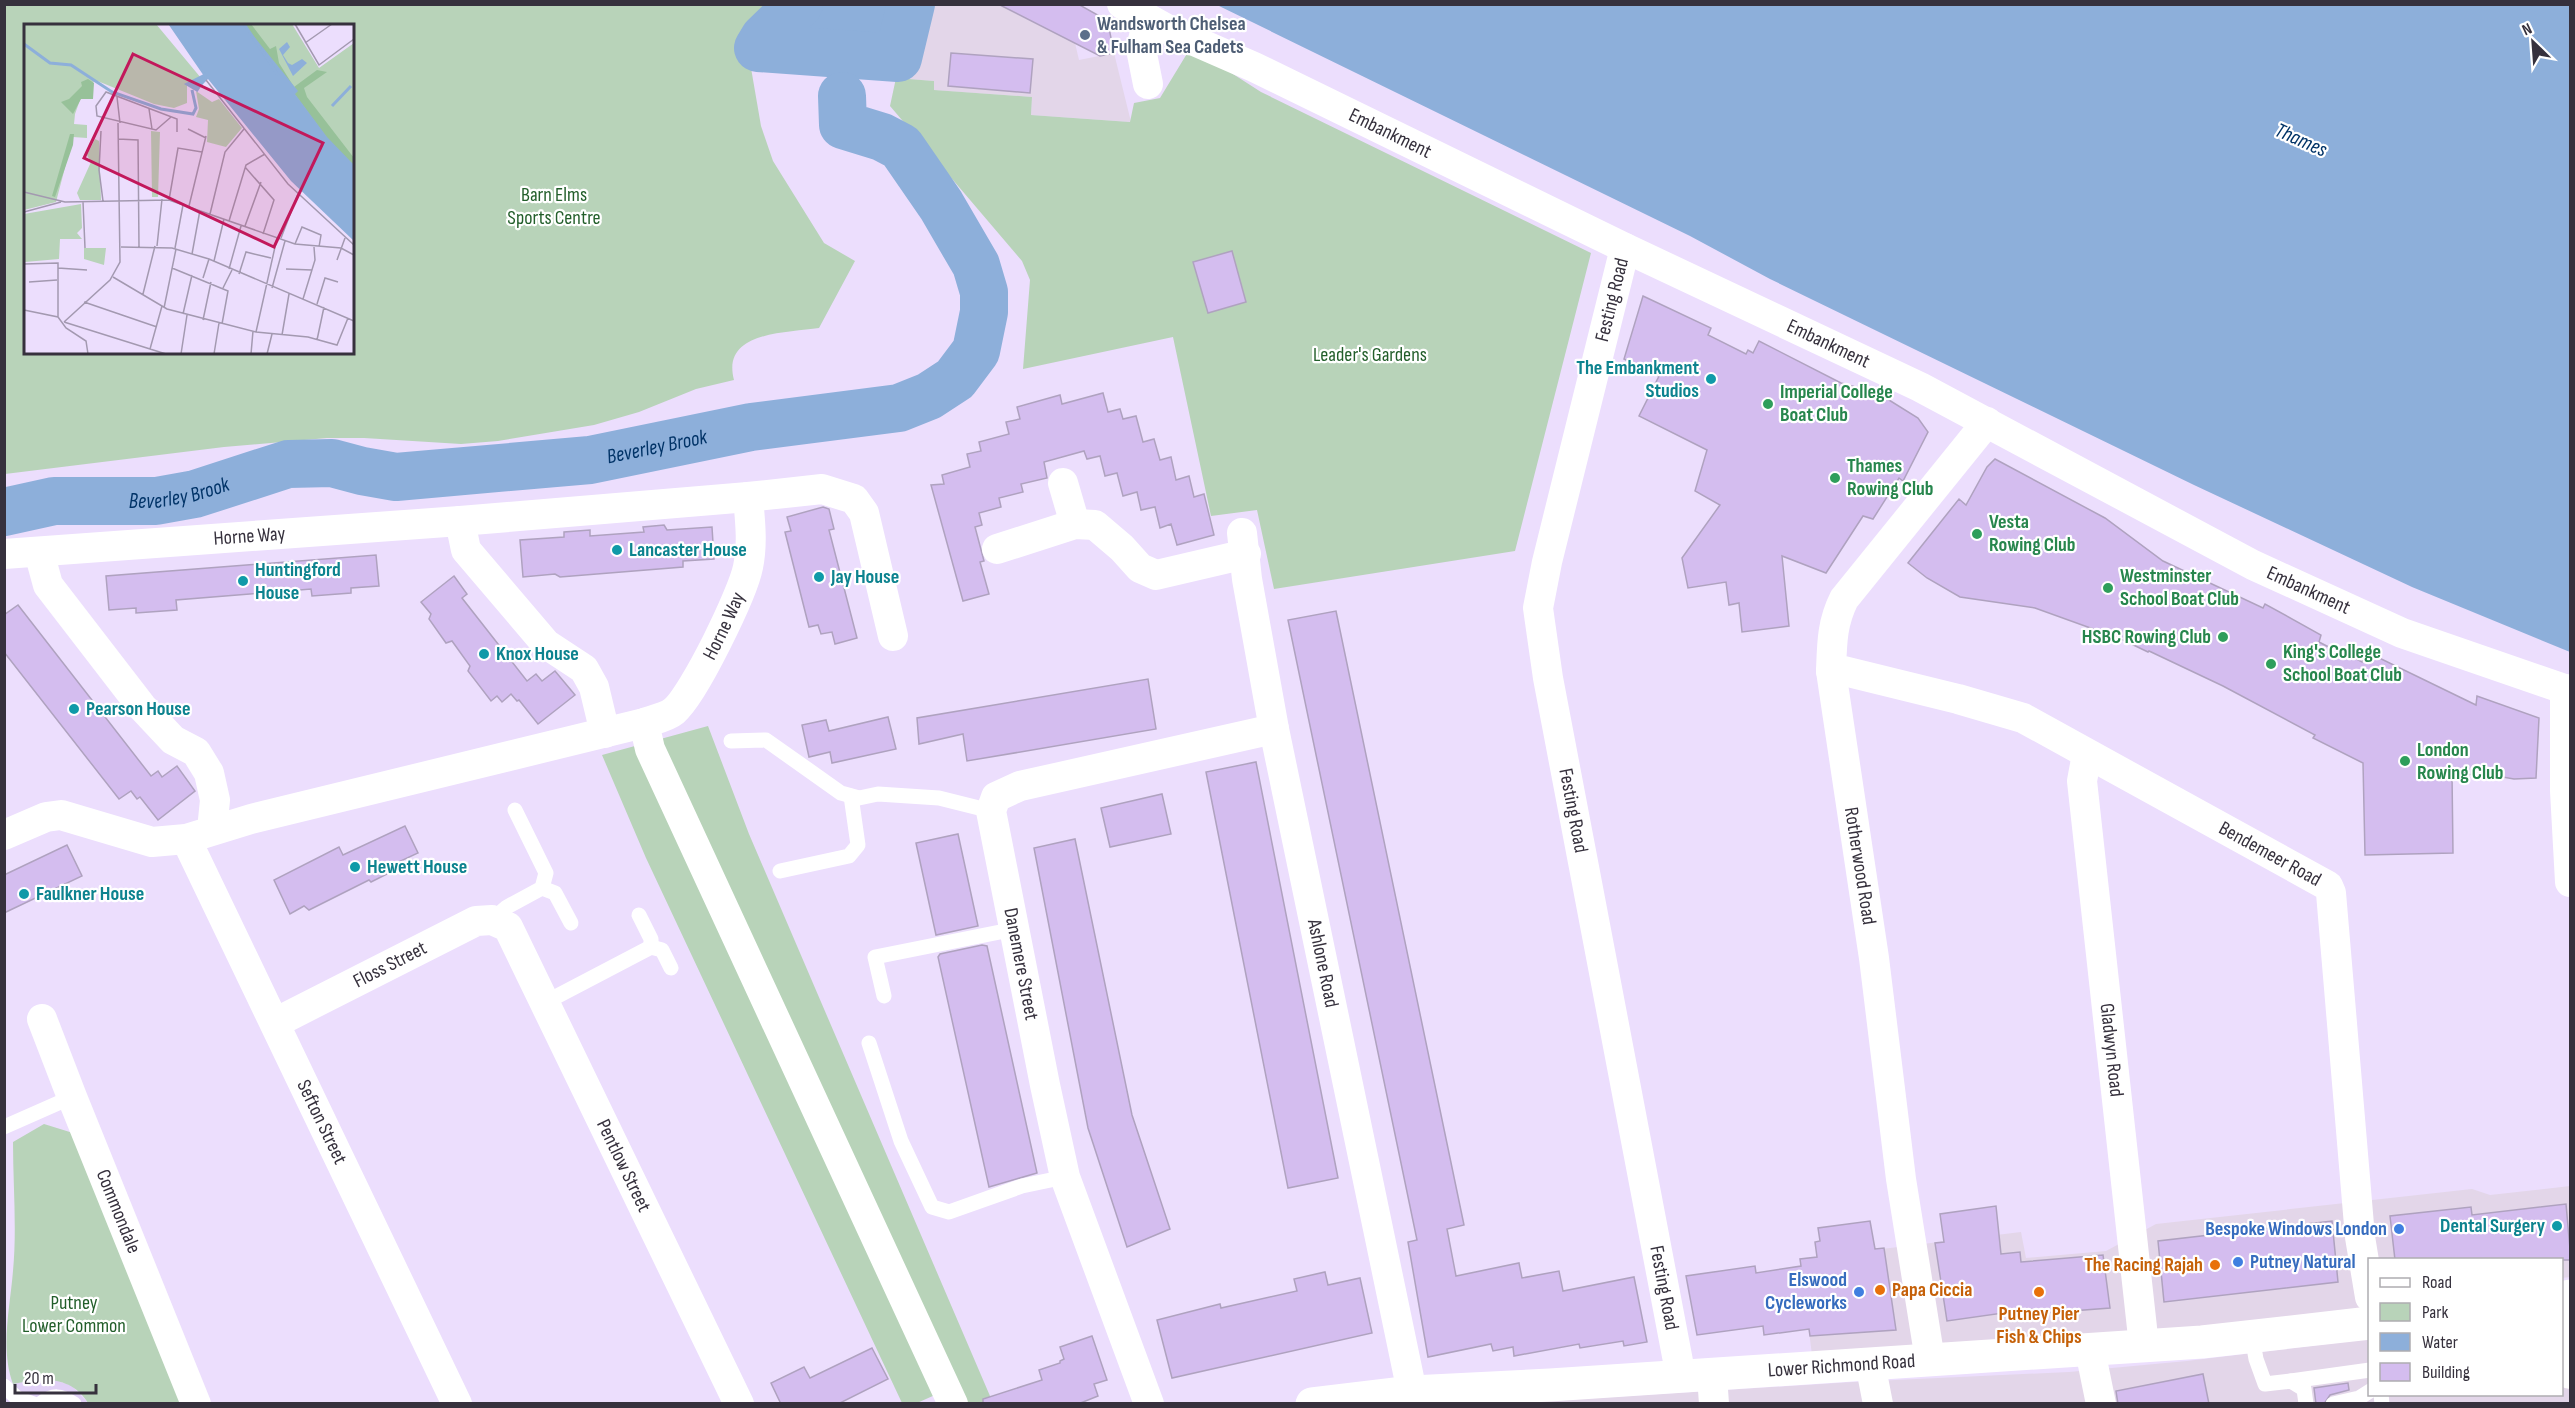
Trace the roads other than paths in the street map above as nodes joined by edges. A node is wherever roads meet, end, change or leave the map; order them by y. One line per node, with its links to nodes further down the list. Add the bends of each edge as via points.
1 (1122, 4): 2 (street, Embankment)
2 (1148, 19): 3 (street, via 1141,49); 4 (street, Embankment)
3 (1148, 84)
4 (1625, 248): 5 (street, Embankment); 54 (street, Festing Road, via 1538,608 1550,689)
5 (1987, 422): 14 (street, Rotherwood Road, via 1844,599 1835,616); 15 (street, Embankment, via 2253,565 2402,633)
6 (1064, 483): 9 (street)
7 (748, 497): 8 (street, Horne Way); 13 (street, Horne Way, via 822,489 854,499 864,513); 16 (street, Horne Way, via 748,567 735,606 698,676 673,712)
8 (460, 521): 11 (street, Horne Way); 18 (street, via 466,550 546,644 584,669 594,687)
9 (1075, 524): 10 (street); 17 (street, Ashlone Road, via 1095,525 1140,568 1156,575 1244,543)
10 (997, 549)
11 (39, 552): 12 (street, Horne Way); 24 (street, via 48,585 142,707 173,740 196,752 209,773 215,800)
12 (4, 554)
13 (893, 636)
14 (1831, 671): 20 (street, Bendemeer Road, via 1936,693 2023,718); 49 (street, Rotherwood Road)
15 (2568, 690): 27 (street, via 2565,791)
16 (644, 723): 18 (street, Horne Way); 66 (street, via 650,749)
17 (1274, 729): 23 (street, via 1020,786 996,797); 57 (street, Ashlone Road)
18 (605, 733): 24 (street, Horne Way)
19 (731, 741): 21 (lane, via 766,740)
20 (2087, 754): 43 (street, Bendemeer Road, via 2328,886 2360,1237); 47 (street, Gladwyn Road, via 2082,781)
21 (851, 796): 23 (lane, via 939,798); 26 (lane, via 858,845 849,856)
22 (515, 810): 28 (lane, via 546,873)
23 (991, 811): 32 (street, Danemere Street)
24 (199, 834): 25 (street, Horne Way, via 152,843 61,815 46,817); 38 (street, Sefton Street)
25 (4, 835)
26 (780, 871)
27 (2571, 882)
28 (542, 888): 30 (lane, via 507,907); 31 (lane, via 555,893)
29 (639, 915): 33 (lane)
30 (500, 923): 36 (street, Pentlow Street); 38 (street, Floss Street, via 476,921)
31 (572, 923)
32 (1015, 929): 35 (lane, via 875,957); 42 (street, Danemere Street)
33 (651, 947): 34 (lane, via 662,950); 36 (lane)
34 (671, 968)
35 (884, 996)
36 (546, 1002): 65 (street, Pentlow Street)
37 (42, 1019): 40 (street, Commondale)
38 (275, 1023): 64 (street, Sefton Street)
39 (869, 1043): 42 (lane, via 901,1141 932,1207 950,1212 1022,1186)
40 (72, 1097): 41 (lane); 63 (street, Commondale)
41 (4, 1127)
42 (1065, 1177): 67 (street, Danemere Street)
43 (2368, 1285)
44 (2563, 1313): 52 (street)
45 (2368, 1323): 46 (main road, Lower Richmond Road)
46 (2252, 1336): 47 (main road, Lower Richmond Road); 53 (lane, via 2265,1384)
47 (2144, 1346): 48 (main road, Lower Richmond Road)
48 (2090, 1350): 49 (main road, Lower Richmond Road); 69 (street)
49 (1930, 1360): 50 (main road, Lower Richmond Road)
50 (1870, 1363): 54 (main road, Lower Richmond Road); 68 (street)
51 (2368, 1370): 53 (lane)
52 (2571, 1374)
53 (2291, 1381): 70 (lane, via 2304,1389)
54 (1702, 1385): 58 (main road, Lower Richmond Road)
55 (4, 1386): 60 (lane, via 17,1398)
56 (2368, 1391): 71 (lane, via 2359,1398)
57 (1412, 1392): 58 (main road, Lower Richmond Road); 59 (main road, Lower Richmond Road)
58 (1552, 1394)
59 (1328, 1402)
60 (34, 1404)
61 (40, 1404): 62 (lane, via 58,1396)
62 (74, 1404)
63 (196, 1404)
64 (458, 1404)
65 (739, 1404)
66 (953, 1404)
67 (1149, 1404)
68 (1878, 1404)
69 (2100, 1404)
70 (2306, 1404)
71 (2333, 1404)

